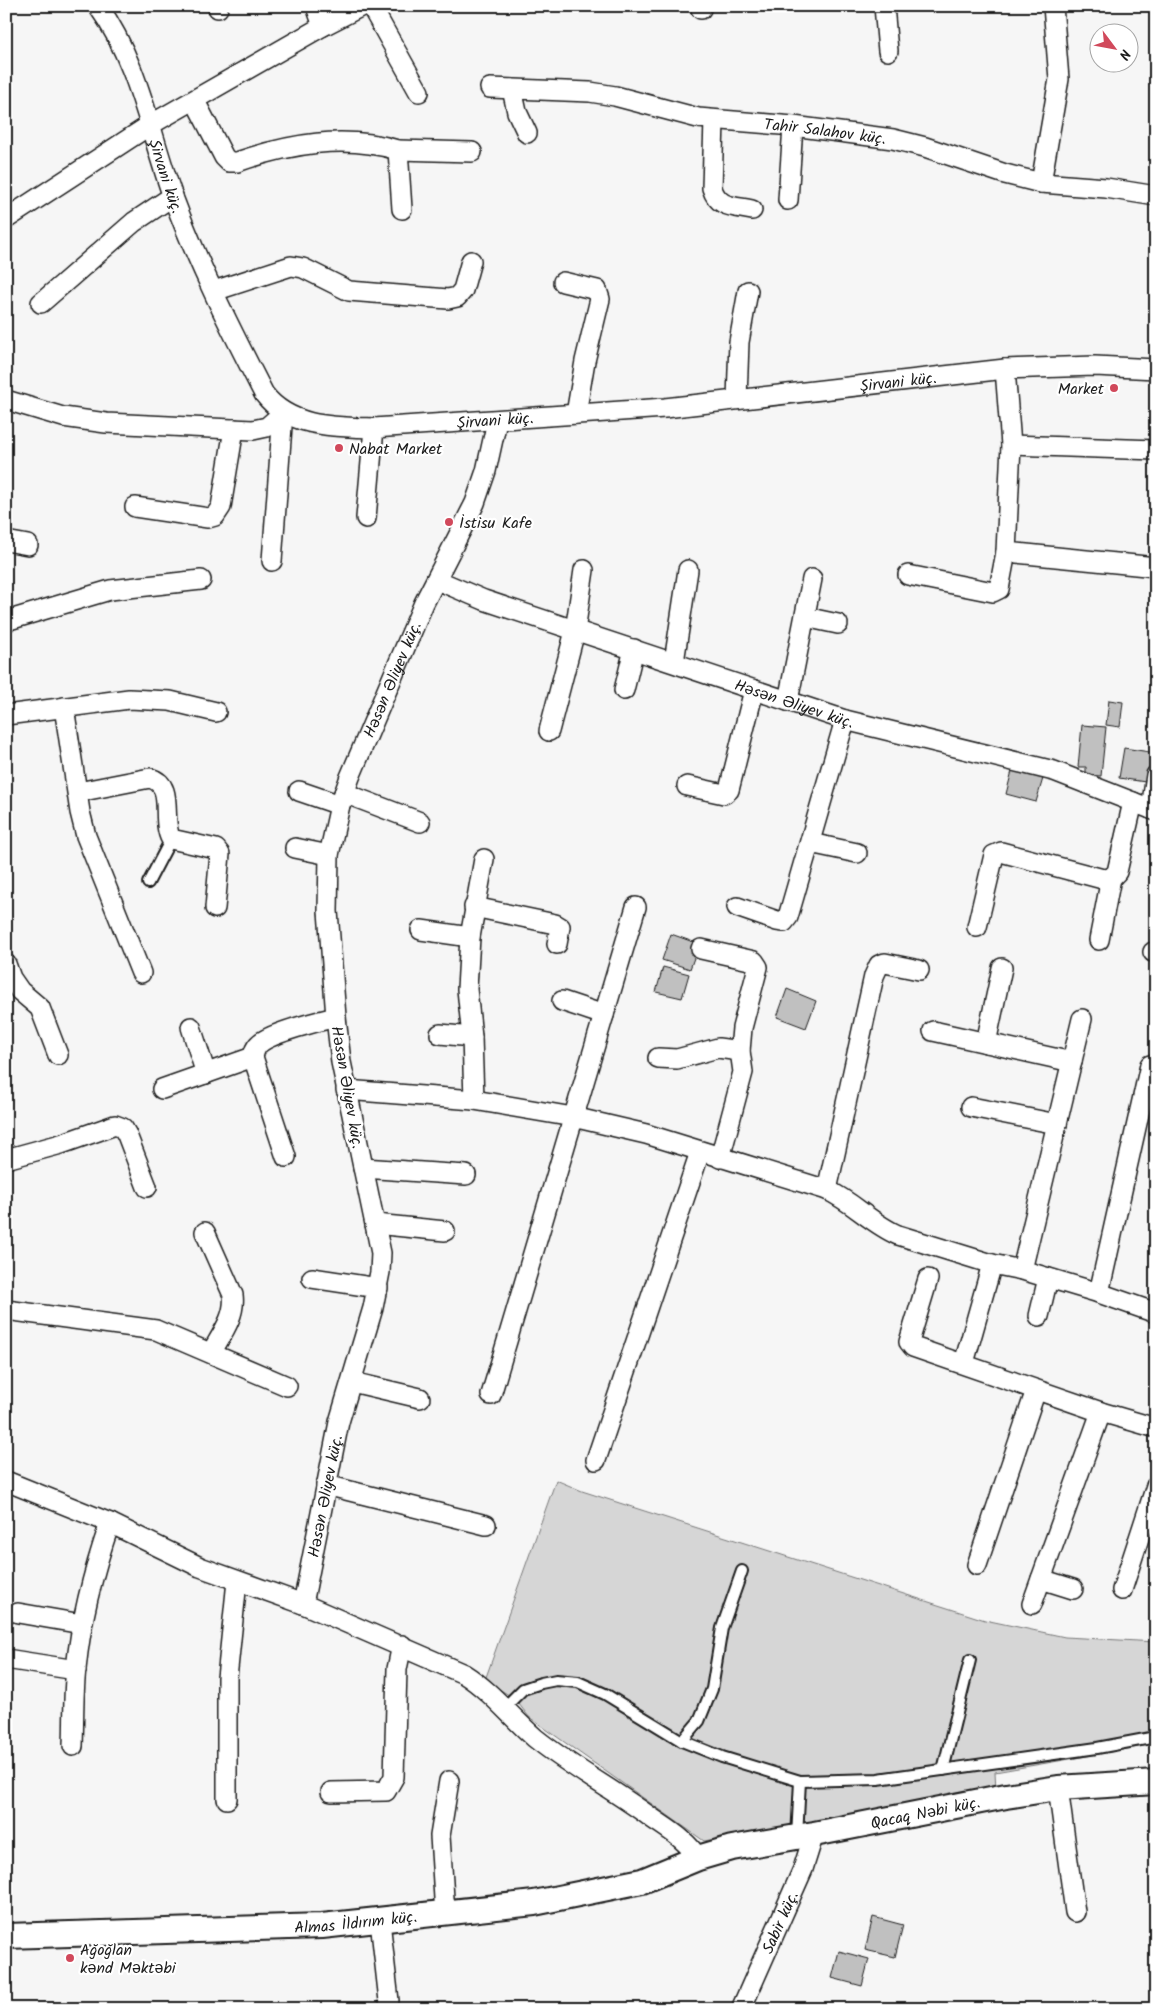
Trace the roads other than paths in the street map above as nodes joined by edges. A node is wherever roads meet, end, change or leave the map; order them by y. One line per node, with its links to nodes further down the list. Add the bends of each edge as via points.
1 (98, 6): 14 (street, Şirvani küç., via 124,50)
2 (316, 6): 7 (street)
3 (362, 6): 7 (street)
4 (371, 6): 11 (street)
5 (884, 6): 8 (street)
6 (1052, 6): 19 (street, via 1059,79)
7 (323, 26): 12 (street)
8 (888, 51)
9 (490, 88): 10 (street, Tahir Salahov küç.)
10 (512, 89): 13 (street, Tahir Salahov küç., via 590,92); 16 (street, via 517,112)
11 (418, 92)
12 (195, 102): 14 (street); 17 (street, via 229,162 291,146 325,142 360,142)
13 (714, 120): 15 (street, Tahir Salahov küç.); 24 (street, via 712,188 715,198 721,204)
14 (150, 125): 20 (street, Şirvani küç.); 25 (street)
15 (793, 126): 19 (street, Tahir Salahov küç., via 917,145); 22 (street)
16 (527, 133)
17 (398, 150): 18 (street); 23 (street)
18 (472, 152)
19 (1041, 183): 21 (street, Tahir Salahov küç.)
20 (173, 196): 28 (street, Şirvani küç.); 30 (street, via 134,222)
21 (1156, 196)
22 (788, 200)
23 (402, 209)
24 (752, 210)
25 (6, 219)
26 (471, 261): 28 (street, via 463,290 457,297 448,299 349,291 303,268 291,266)
27 (563, 282): 36 (street, via 597,290 600,299)
28 (214, 291): 35 (street, Şirvani küç., via 264,394)
29 (748, 291): 33 (street, via 739,342)
30 (41, 303)
31 (1005, 369): 32 (street, Şirvani küç., via 1095,366); 33 (street, Şirvani küç.); 40 (street)
32 (1156, 369)
33 (737, 399): 36 (street, Şirvani küç.)
34 (6, 400): 39 (street, via 63,417 97,422)
35 (284, 413): 38 (street, Şirvani küç., via 335,427); 39 (street, via 262,430); 47 (street)
36 (576, 414): 37 (street, Şirvani küç.)
37 (497, 421): 38 (street, Şirvani küç.); 54 (street, Həsən Əliyev küç., via 475,503)
38 (374, 428): 43 (street)
39 (234, 429): 42 (street, via 221,507 215,516 208,518)
40 (1011, 445): 41 (street); 46 (street)
41 (1156, 450)
42 (135, 506)
43 (366, 518)
44 (6, 541): 45 (street)
45 (28, 545)
46 (1006, 552): 48 (street); 51 (street, via 999,589 994,592)
47 (272, 561)
48 (1156, 567)
49 (584, 570): 58 (street)
50 (688, 570): 60 (street)
51 (908, 576)
52 (812, 579): 55 (street)
53 (201, 580): 56 (street, via 110,590)
54 (437, 580): 58 (street, Həsən Əliyev küç., via 458,591); 73 (street, Həsən Əliyev küç., via 424,602)
55 (805, 616): 57 (street); 63 (street)
56 (6, 621)
57 (838, 624)
58 (575, 631): 59 (street, Həsən Əliyev küç.); 68 (street)
59 (634, 649): 60 (street, Həsən Əliyev küç.); 61 (street)
60 (674, 662): 62 (street, Həsən Əliyev küç.)
61 (624, 690)
62 (754, 690): 63 (street, Həsən Əliyev küç.); 70 (street, via 729,790 724,794)
63 (788, 701): 67 (street, Həsən Əliyev küç.)
64 (64, 707): 65 (street, via 130,699 170,702); 66 (street); 72 (street)
65 (216, 712)
66 (6, 715)
67 (845, 720): 74 (street, Həsən Əliyev küç., via 1054,771); 77 (street)
68 (549, 730)
69 (1156, 775): 74 (street)
70 (687, 786)
71 (299, 791): 73 (street)
72 (78, 792): 76 (street, via 150,778 160,781 164,788 167,831); 96 (street, via 86,836)
73 (342, 799): 75 (street); 80 (street, Həsən Əliyev küç.)
74 (1147, 807): 82 (street, via 1117,872)
75 (420, 822)
76 (171, 839): 83 (lane); 87 (street, via 216,849 220,854)
77 (810, 843): 79 (street); 86 (street, via 784,922)
78 (296, 848): 80 (street)
79 (857, 854)
80 (329, 855): 100 (street, Həsən Əliyev küç., via 328,911)
81 (484, 859): 84 (street)
82 (1111, 878): 88 (street, via 1103,879 1001,852 991,861); 91 (street)
83 (148, 883)
84 (474, 907): 90 (street); 92 (street, via 555,924 560,927)
85 (636, 907): 99 (street)
86 (736, 907)
87 (215, 908)
88 (977, 927)
89 (421, 930): 90 (street)
90 (470, 937): 105 (street, via 467,988)
91 (1099, 940)
92 (558, 944)
93 (701, 949): 107 (street, via 754,961 758,967 744,1014)
94 (1002, 968): 106 (street)
95 (919, 970): 128 (street, via 885,963 879,965 874,976)
96 (141, 973)
97 (8, 974): 108 (street, via 20,991 40,1008)
98 (562, 1001): 99 (street)
99 (604, 1014): 119 (street)
100 (336, 1017): 109 (street, via 261,1042); 115 (street, Həsən Əliyev küç.)
101 (1082, 1019): 111 (street)
102 (191, 1027): 113 (street)
103 (933, 1031): 106 (street)
104 (440, 1034): 105 (street)
105 (472, 1037): 117 (street)
106 (986, 1043): 111 (street)
107 (740, 1051): 110 (street, via 718,1048 677,1059); 123 (street, via 743,1072)
108 (58, 1055)
109 (253, 1057): 113 (street); 122 (street)
110 (658, 1058)
111 (1072, 1062): 120 (street)
112 (1150, 1065): 116 (street)
113 (206, 1074): 114 (street)
114 (162, 1089)
115 (346, 1090): 117 (street); 125 (street, Həsən Əliyev küç.)
116 (1150, 1095): 138 (street)
117 (474, 1100): 119 (street)
118 (971, 1107): 120 (street)
119 (574, 1117): 121 (street, via 646,1134); 147 (street)
120 (1057, 1124): 133 (street)
121 (700, 1152): 123 (street); 151 (street)
122 (286, 1157)
123 (720, 1158): 128 (street)
124 (6, 1159): 127 (street, via 115,1125 123,1128 127,1135)
125 (364, 1168): 126 (street); 129 (street, Həsən Əliyev küç.)
126 (466, 1176)
127 (146, 1187)
128 (827, 1190): 132 (street, via 886,1230)
129 (376, 1224): 130 (street); 137 (street, Həsən Əliyev küç., via 381,1253)
130 (445, 1231)
131 (205, 1232): 142 (street, via 235,1305)
132 (992, 1264): 133 (street); 143 (street)
133 (1022, 1270): 135 (street)
134 (312, 1278): 137 (street)
135 (1048, 1278): 138 (street); 141 (street)
136 (928, 1279): 143 (street, via 909,1342 913,1347)
137 (378, 1288): 144 (street, Həsən Əliyev küç.)
138 (1099, 1293): 140 (street)
139 (6, 1310): 142 (street, via 140,1326 173,1335)
140 (1156, 1313)
141 (1039, 1316)
142 (211, 1353): 145 (street)
143 (964, 1363): 146 (street)
144 (352, 1382): 148 (street); 153 (street, Həsən Əliyev küç., via 339,1422)
145 (287, 1386)
146 (1036, 1390): 149 (street); 157 (street)
147 (491, 1395)
148 (420, 1398)
149 (1101, 1412): 150 (street); 159 (street)
150 (1156, 1428)
151 (596, 1460)
152 (6, 1481): 155 (street)
153 (326, 1485): 156 (street); 163 (street, Həsən Əliyev küç.)
154 (1156, 1486): 162 (street)
155 (110, 1523): 160 (street, via 200,1567); 166 (street)
156 (486, 1525)
157 (977, 1565)
158 (742, 1571): 173 (lane, via 722,1628 712,1688 699,1721)
159 (1041, 1580): 161 (street); 164 (street)
160 (238, 1581): 163 (street); 181 (street, via 227,1678)
161 (1073, 1589)
162 (1122, 1590)
163 (303, 1604): 167 (street)
164 (1032, 1604)
165 (18, 1613): 166 (street)
166 (82, 1624): 170 (street)
167 (402, 1646): 171 (street, via 479,1683); 180 (street, via 397,1669 394,1777 386,1791)
168 (6, 1658): 170 (street)
169 (970, 1660): 175 (lane)
170 (76, 1670): 174 (street)
171 (503, 1709): 173 (lane, via 523,1689 556,1680 578,1682 605,1694); 183 (street, via 571,1765 609,1787 682,1839)
172 (1156, 1736): 175 (lane, via 1097,1748)
173 (682, 1741): 177 (lane)
174 (73, 1746)
175 (943, 1770): 177 (lane, via 878,1779)
176 (449, 1781): 185 (street, via 440,1836)
177 (800, 1781): 182 (lane)
178 (1156, 1782): 179 (street, Qacaq Nəbi küç.)
179 (1058, 1788): 182 (street, Qacaq Nəbi küç.); 184 (street)
180 (331, 1792)
181 (227, 1799)
182 (805, 1836): 183 (street, Qacaq Nəbi küç., via 732,1848); 189 (street, Sabir küç., via 804,1869)
183 (698, 1858): 185 (street, Almas İldırım küç., via 642,1881 612,1888 534,1903)
184 (1075, 1912)
185 (445, 1914): 186 (street, Almas İldırım küç.)
186 (380, 1921): 187 (street, Almas İldırım küç., via 322,1926); 188 (street)
187 (6, 1936)
188 (389, 2001)
189 (741, 2009)

